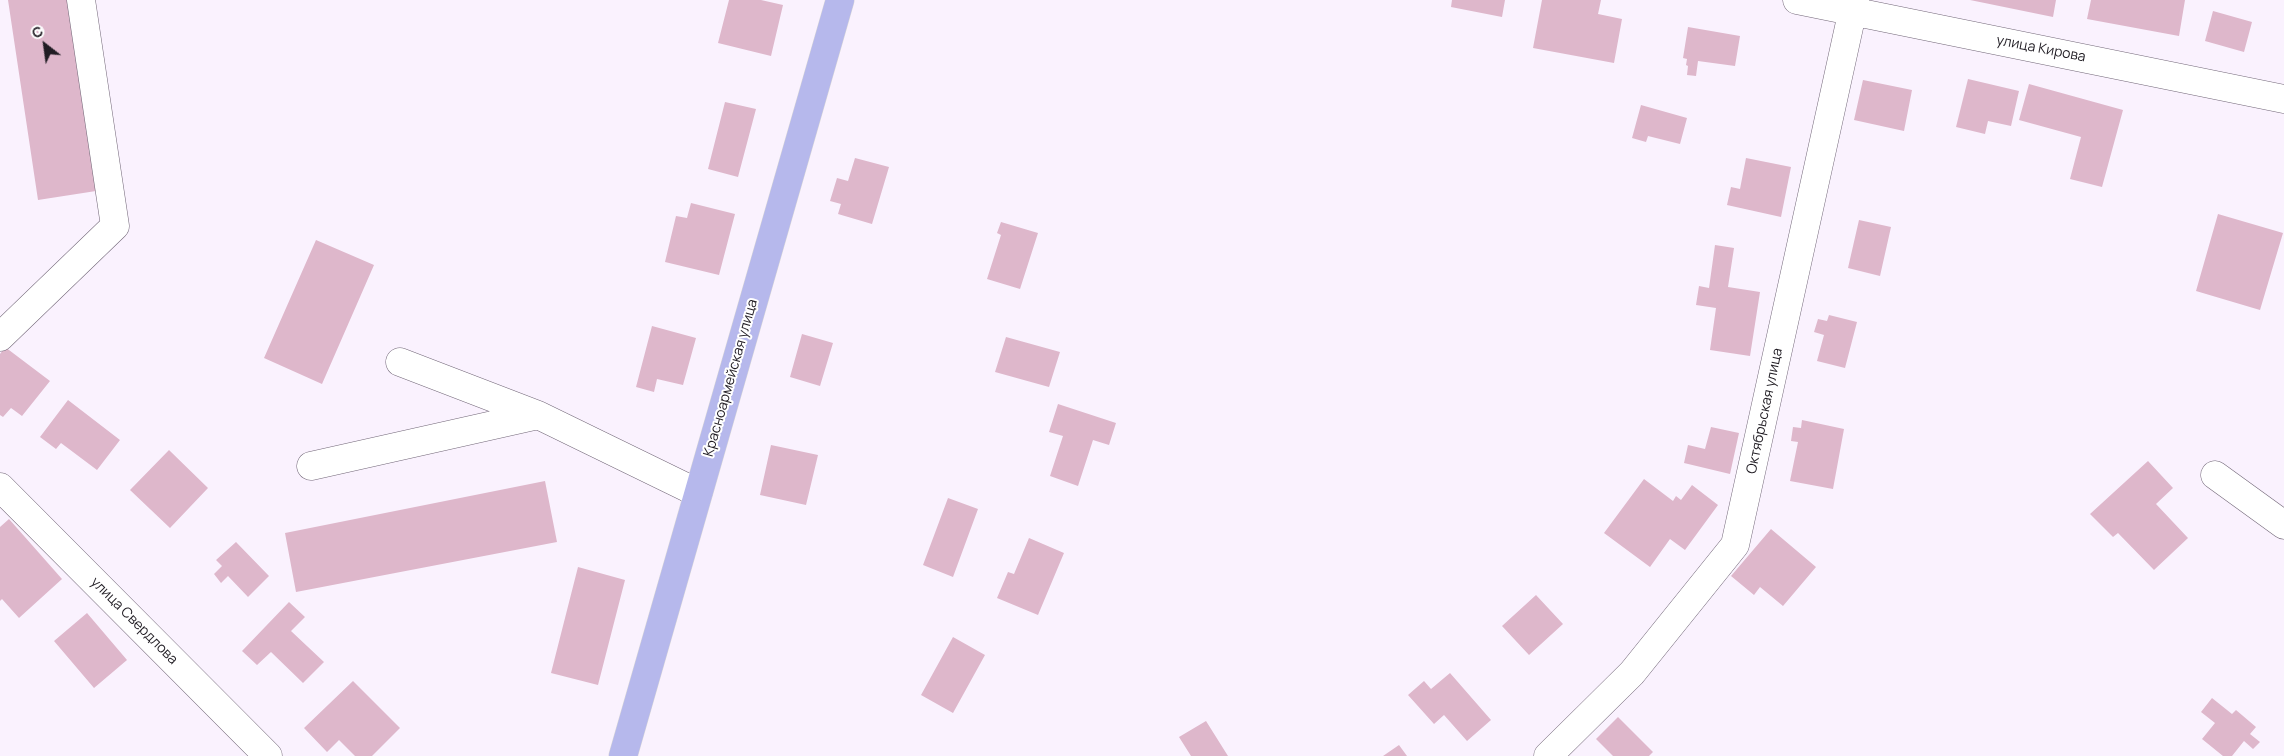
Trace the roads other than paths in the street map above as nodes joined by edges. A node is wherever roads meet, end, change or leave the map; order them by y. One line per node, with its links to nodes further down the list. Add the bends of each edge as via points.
1 (80, 0): 6 (street, via 115,226)
2 (840, 0): 12 (main road, Красноармейская улица)
3 (1797, 0): 4 (street, улица Кирова)
4 (1854, 6): 5 (street, улица Кирова); 16 (street, Октябрьская улица, via 1735,545 1632,673)
5 (2284, 99)
6 (0, 337)
7 (400, 362): 8 (street)
8 (538, 415): 9 (street); 12 (street)
9 (312, 466)
10 (2215, 474): 13 (street)
11 (0, 487): 14 (street, улица Свердлова)
12 (698, 494): 15 (main road, Красноармейская улица)
13 (2284, 525)
14 (268, 756)
15 (622, 756)
16 (1548, 756)

